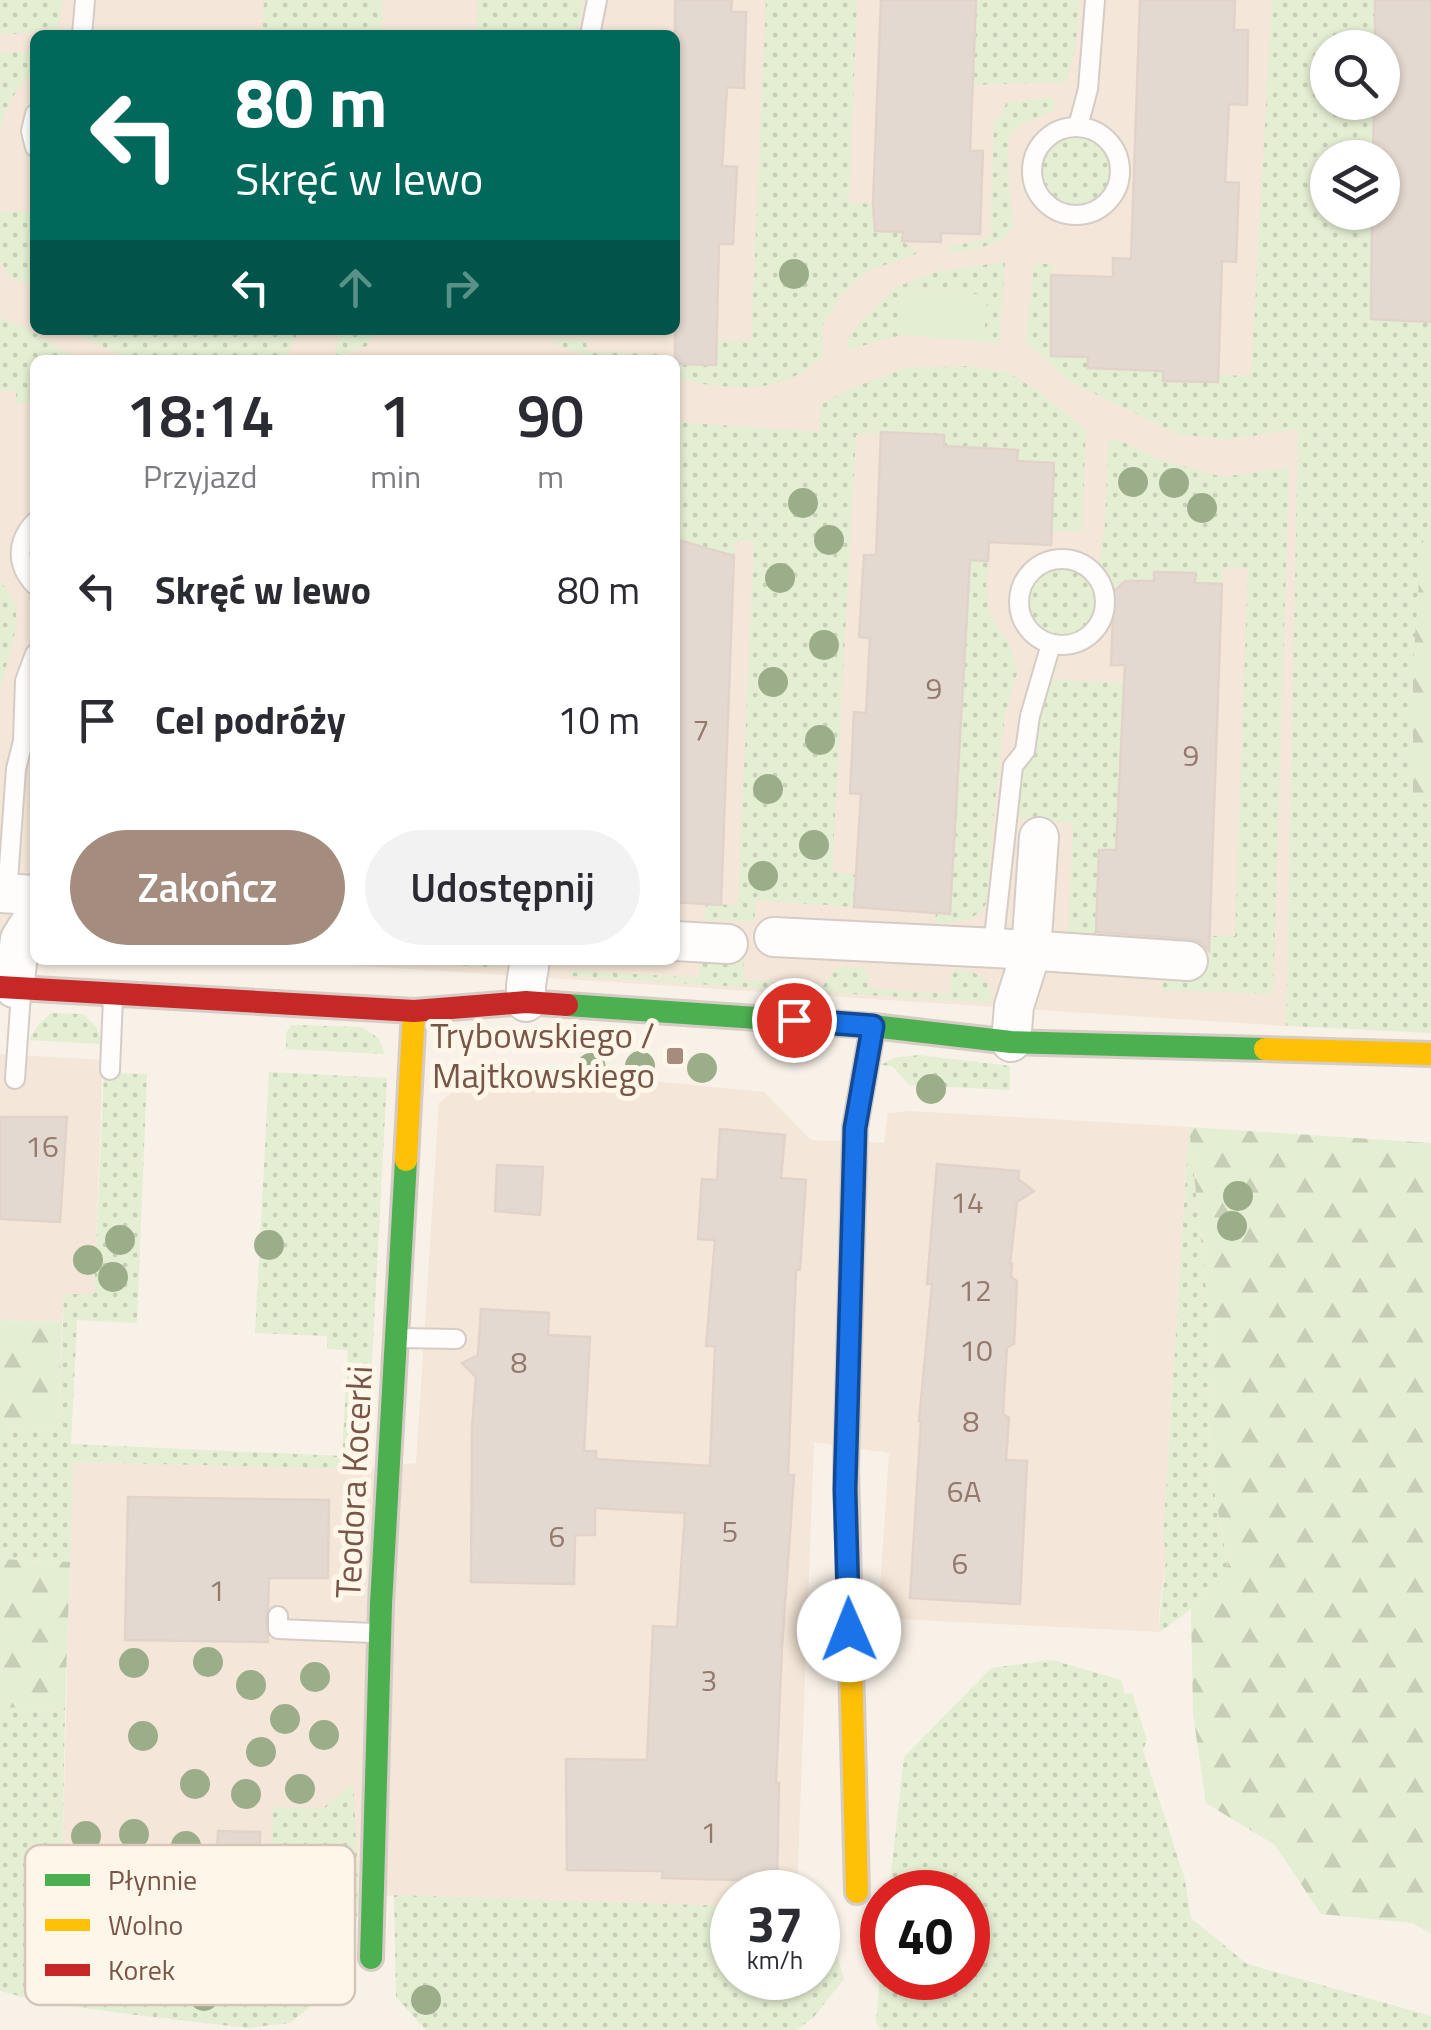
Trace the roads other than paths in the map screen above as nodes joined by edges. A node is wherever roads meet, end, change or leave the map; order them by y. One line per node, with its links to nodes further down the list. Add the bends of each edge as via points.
1 (85, 0): 4 (lane)
2 (597, 0): 5 (lane)
3 (1095, 0): 6 (lane)
4 (82, 30)
5 (591, 30)
6 (1078, 126): 6 (lane, via 1052,133 1032,168 1038,194 1073,215 1110,200 1120,174 1114,147)
7 (30, 528): 8 (lane, via 20,562)
8 (30, 580)
9 (1051, 644): 9 (lane, via 1065,646 1090,635 1104,612 1095,574 1071,560 1042,564 1022,586 1027,628); 16 (lane, via 1025,751 1014,766 994,938)
10 (30, 668): 12 (lane, via 16,769)
11 (1040, 837): 16 (street)
12 (19, 899): 19 (street)
13 (774, 937): 16 (street)
14 (680, 941): 15 (street)
15 (728, 944)
16 (1014, 950): 17 (street); 24 (street)
17 (1188, 961)
18 (529, 965): 21 (street)
19 (12, 987): 20 (street); 27 (lane)
20 (113, 993): 22 (street); 26 (lane)
21 (526, 1002): 22 (street); 23 (street)
22 (414, 1011): 28 (street, Teodora Kocerki)
23 (873, 1026): 24 (street); 32 (street, via 855,1128 845,1490)
24 (1011, 1042): 25 (street)
25 (1431, 1054)
26 (110, 1070)
27 (15, 1079)
28 (398, 1337): 29 (lane); 31 (street, Teodora Kocerki)
29 (456, 1340)
30 (278, 1616): 31 (lane, via 278,1630)
31 (380, 1633): 33 (street, Teodora Kocerki)
32 (857, 1892)
33 (371, 1958)

